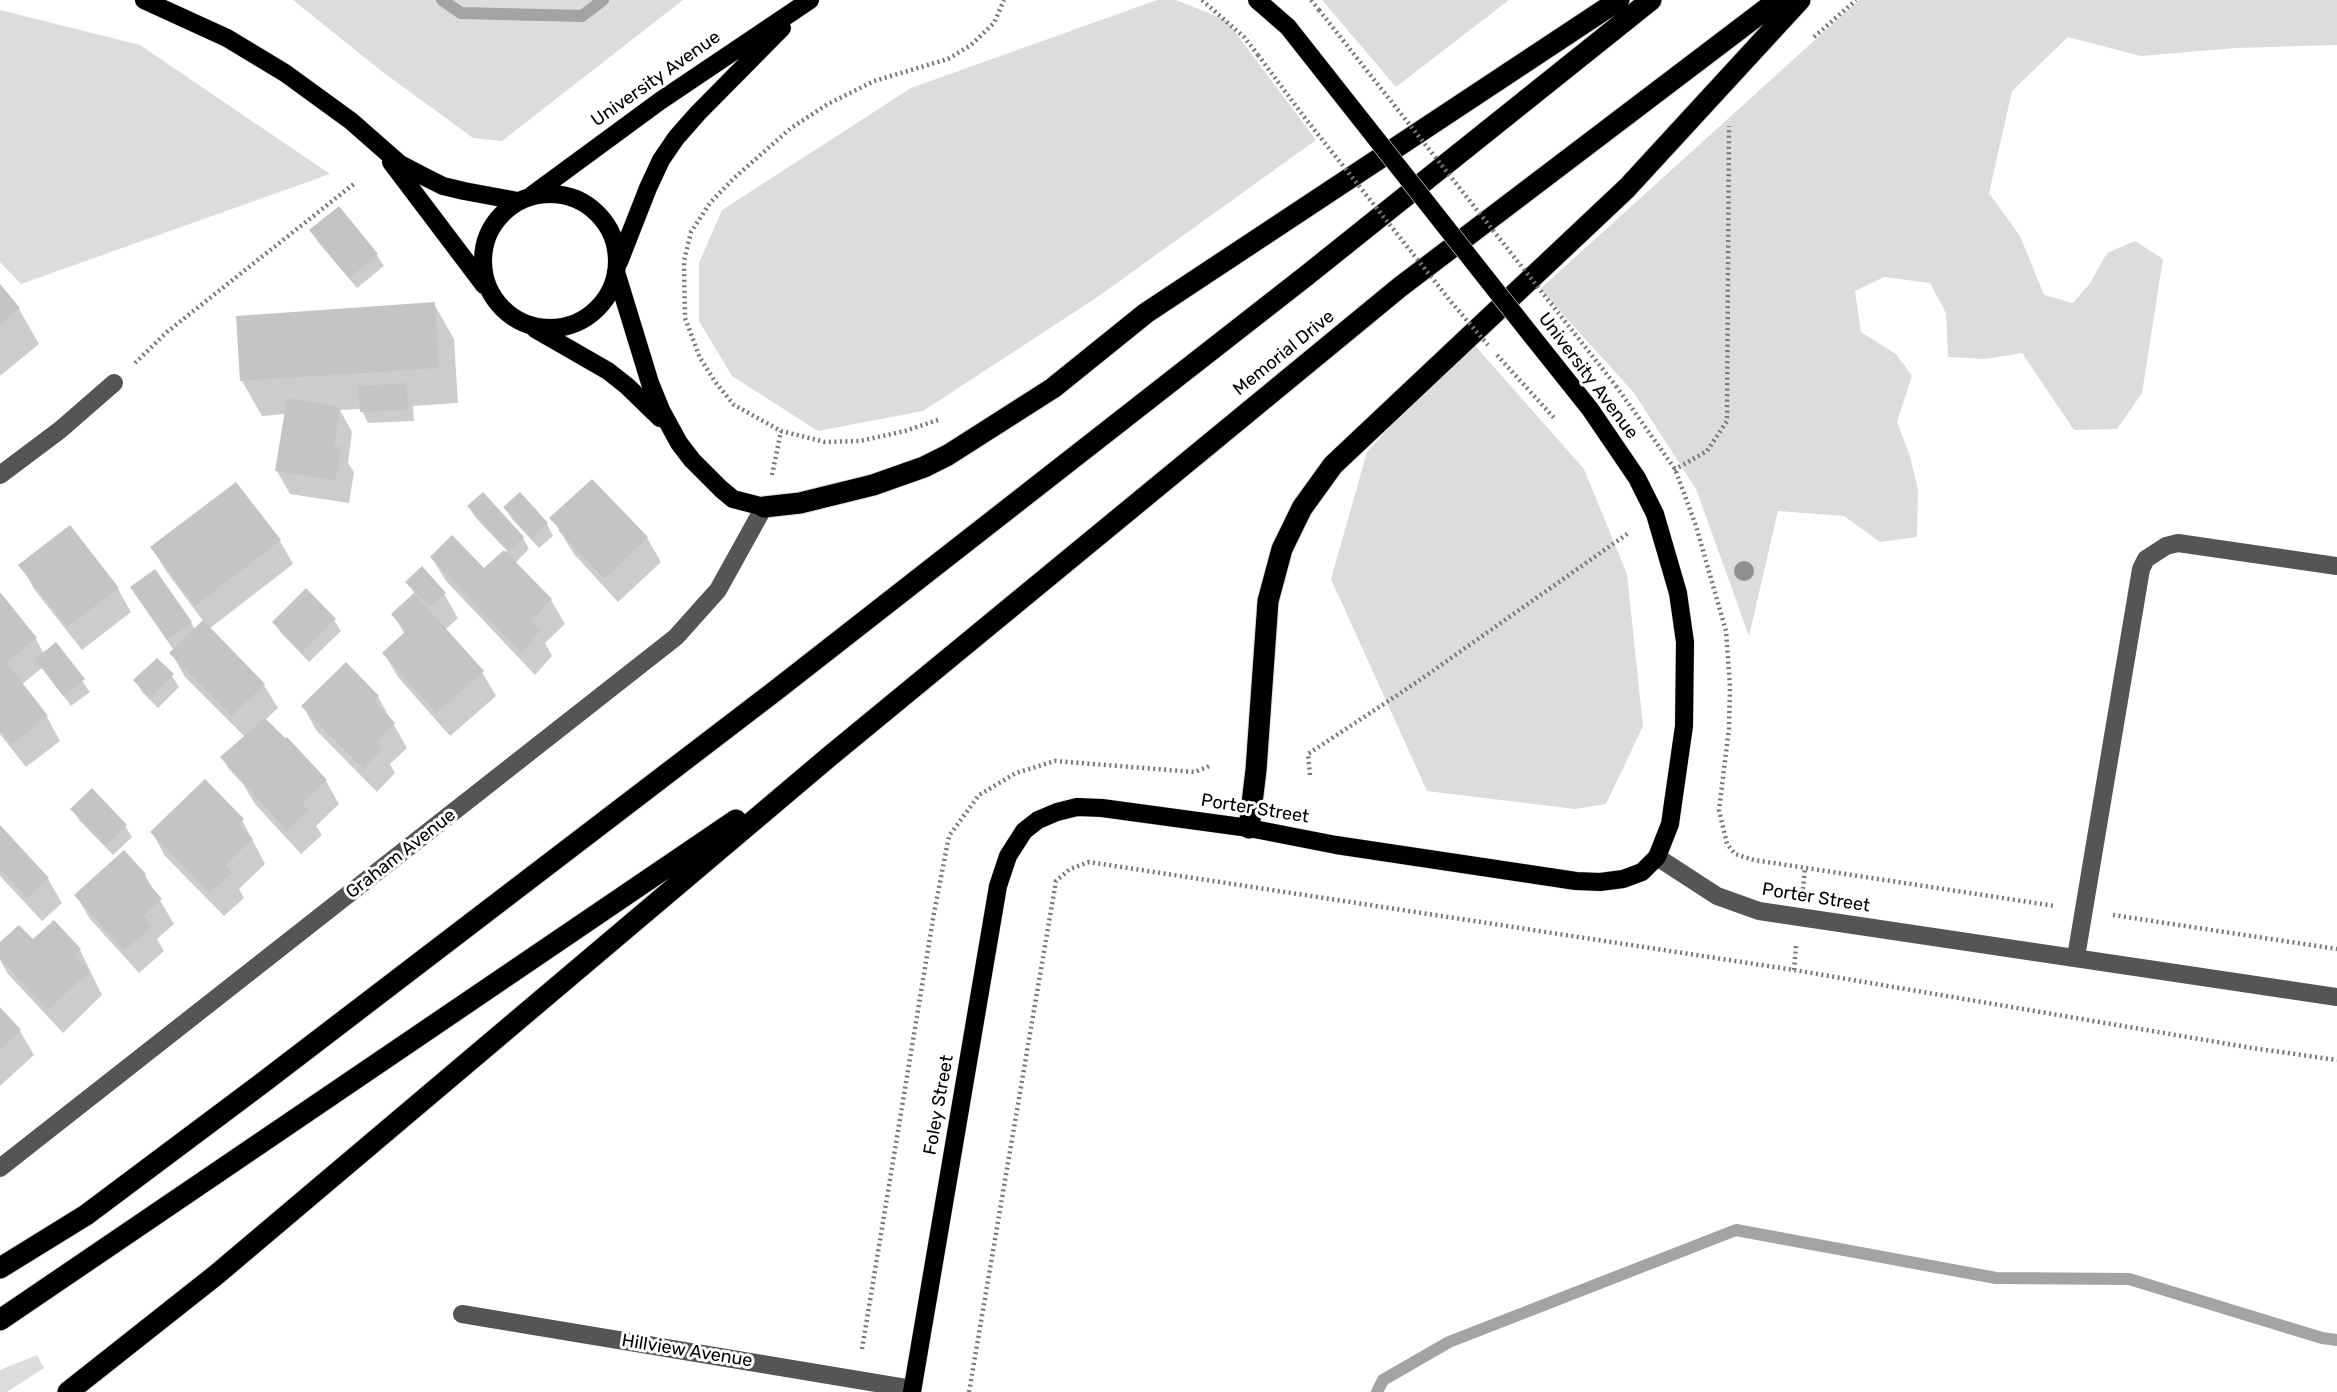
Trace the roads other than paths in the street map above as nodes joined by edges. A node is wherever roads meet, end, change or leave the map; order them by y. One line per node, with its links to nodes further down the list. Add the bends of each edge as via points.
1 (144, 0): 8 (main road, via 228,38 285,73)
2 (810, 0): 9 (main road, University Avenue); 10 (main road, University Avenue, via 676,138 648,188)
3 (1257, 0): 21 (main road, University Avenue, bridge, via 1288,27 1531,335 1613,441 1655,514 1678,593 1686,689 1675,799)
4 (1619, 0): 16 (highway, via 1146,313 1053,388 948,455 873,485)
5 (1651, 0): 25 (highway, via 775,691 86,1215)
6 (1778, 0): 18 (highway, Memorial Drive, via 1400,287)
7 (1800, 0): 19 (highway, via 1627,188 1333,465 1302,508 1282,550 1268,601)
8 (380, 148): 9 (main road, via 443,186 487,197); 11 (main road)
9 (524, 199): 10 (main road, via 554,193 587,205 611,232); 11 (main road, via 500,216 484,248 487,284)
10 (617, 269): 12 (main road, via 604,301 576,323 541,328); 14 (main road, via 650,383)
11 (499, 304): 12 (main road)
12 (518, 320): 14 (main road, via 608,371)
13 (114, 383): 15 (street)
14 (672, 431): 16 (main road, via 692,460 733,499)
15 (0, 475)
16 (764, 507): 24 (street, Graham Avenue, via 718,590 676,637)
17 (2337, 566): 22 (street, via 2178,543 2146,559)
18 (830, 756): 27 (highway); 29 (highway, via 216,1275)
19 (1249, 828): 20 (main road, Porter Street, via 1077,807 1056,811); 21 (main road, Porter Street, via 1576,881 1623,879 1642,872)
20 (1024, 831): 28 (main road, Foley Street, via 1008,856 998,886)
21 (1657, 857): 22 (street, Porter Street, via 1717,896 1759,911)
22 (2077, 957): 23 (street, Porter Street)
23 (2337, 997)
24 (0, 1168)
25 (0, 1268)
26 (462, 1314): 28 (street, Hillview Avenue)
27 (0, 1320)
28 (912, 1390)
29 (68, 1392)

